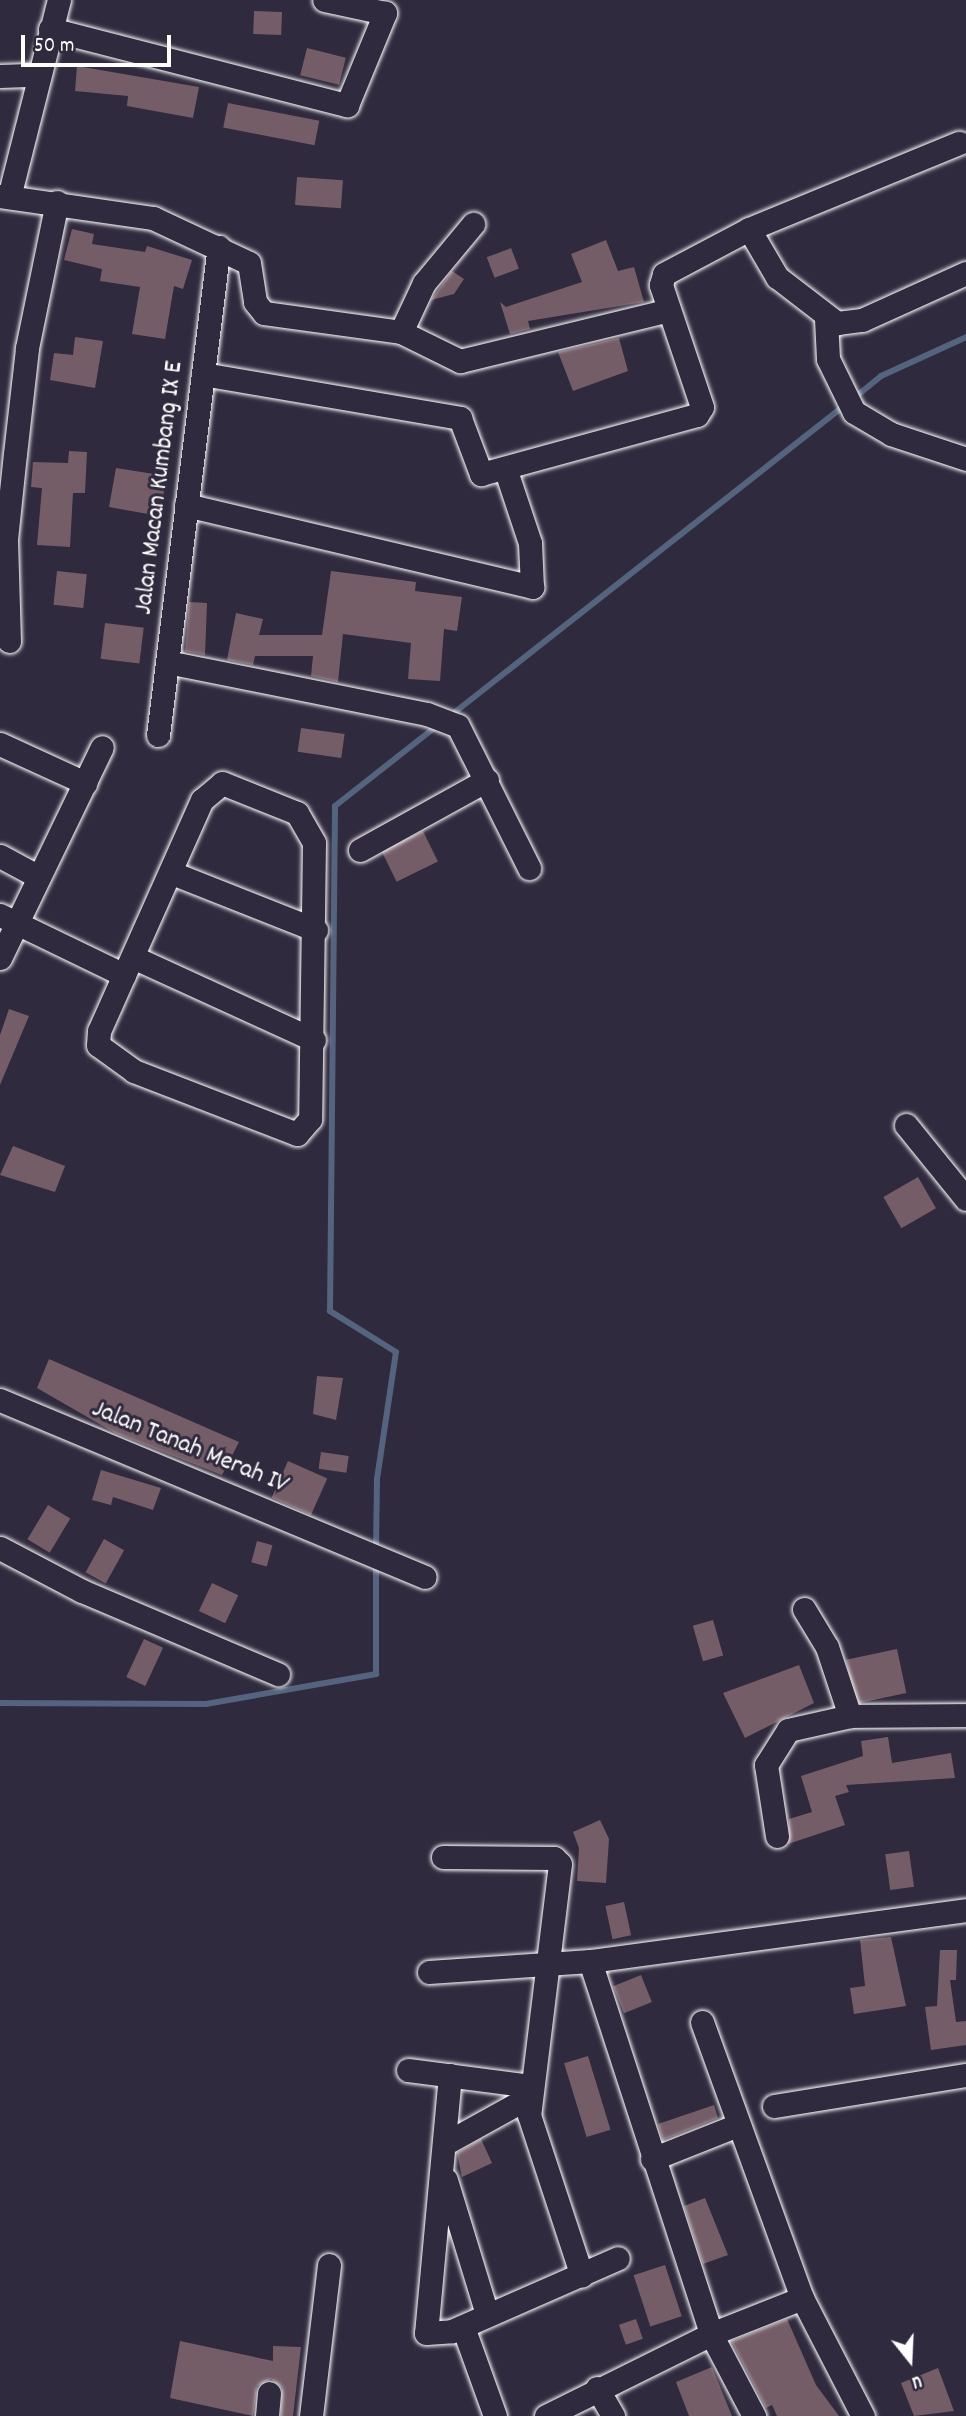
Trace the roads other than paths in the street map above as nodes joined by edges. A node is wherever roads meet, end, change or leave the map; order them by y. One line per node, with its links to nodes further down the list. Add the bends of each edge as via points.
1 (59, 0): 3 (street)
2 (324, 0): 3 (street, via 385,13 348,105)
3 (50, 29): 4 (street)
4 (36, 75): 5 (street); 7 (street)
5 (0, 76)
6 (959, 143): 10 (street)
7 (4, 196): 8 (street)
8 (57, 202): 11 (street, via 153,218); 20 (street, via 27,348)
9 (473, 224): 15 (street, via 424,283)
10 (749, 229): 13 (street, via 664,274); 14 (street, via 777,277)
11 (229, 251): 15 (street, via 251,266 255,302 264,313); 16 (street, Jalan Macan Kumbang IX E)
12 (966, 273): 14 (street, via 862,320)
13 (669, 310): 15 (street, via 470,361 454,360); 18 (street, via 699,414)
14 (826, 319): 17 (street, via 824,342 854,412 891,434)
15 (401, 332)
16 (203, 374): 18 (street, via 460,418 478,473); 19 (street, Jalan Macan Kumbang IX E)
17 (966, 459)
18 (505, 468): 19 (street, via 530,543 532,587)
19 (186, 505): 22 (street, Jalan Macan Kumbang IX E)
20 (3, 538): 21 (street)
21 (9, 641)
22 (167, 662): 23 (street, Jalan Macan Kumbang IX E); 26 (street, via 435,716 458,726)
23 (158, 736)
24 (0, 744): 27 (street)
25 (102, 747): 27 (street)
26 (487, 780): 28 (street); 30 (street)
27 (85, 783): 32 (street)
28 (360, 850)
29 (0, 856): 32 (street)
30 (529, 868)
31 (172, 873): 34 (street); 34 (street, via 206,793 231,784 306,822 316,858); 36 (street)
32 (39, 877): 33 (street)
33 (8, 920): 35 (street); 36 (street)
34 (316, 930): 37 (street)
35 (0, 958)
36 (128, 966): 37 (street); 37 (street, via 99,1031 102,1052 260,1124 291,1134 307,1127)
37 (314, 1040)
38 (906, 1125): 39 (street)
39 (966, 1199)
40 (0, 1400): 42 (street, Jalan Tanah Merah IV)
41 (0, 1548): 44 (street, via 82,1591)
42 (425, 1577)
43 (804, 1609): 46 (street, via 827,1647)
44 (278, 1674)
45 (966, 1715): 46 (street)
46 (850, 1716): 47 (street, via 788,1730 769,1752)
47 (777, 1836)
48 (443, 1857): 51 (street, via 558,1861)
49 (966, 1910): 50 (street)
50 (590, 1961): 51 (street); 61 (street)
51 (552, 1965): 52 (street); 57 (street)
52 (429, 1972)
53 (702, 2022): 59 (street)
54 (408, 2070): 55 (street)
55 (450, 2075): 57 (street); 60 (street)
56 (966, 2075): 58 (street)
57 (530, 2092): 60 (street); 65 (street, via 529,2115)
58 (774, 2106)
59 (738, 2125): 61 (street); 66 (street)
60 (446, 2143): 62 (street)
61 (652, 2158): 69 (street)
62 (442, 2169): 67 (street); 68 (street, via 423,2326 436,2336)
63 (618, 2258): 65 (street)
64 (328, 2265): 71 (street)
65 (582, 2276): 67 (street)
66 (802, 2298): 69 (street); 76 (street)
67 (487, 2314): 68 (street)
68 (463, 2327): 72 (street)
69 (711, 2334): 70 (street); 75 (street)
70 (597, 2388): 73 (street); 74 (street)
71 (311, 2416)
72 (495, 2416)
73 (546, 2416)
74 (613, 2416)
75 (754, 2416)
76 (863, 2416)

